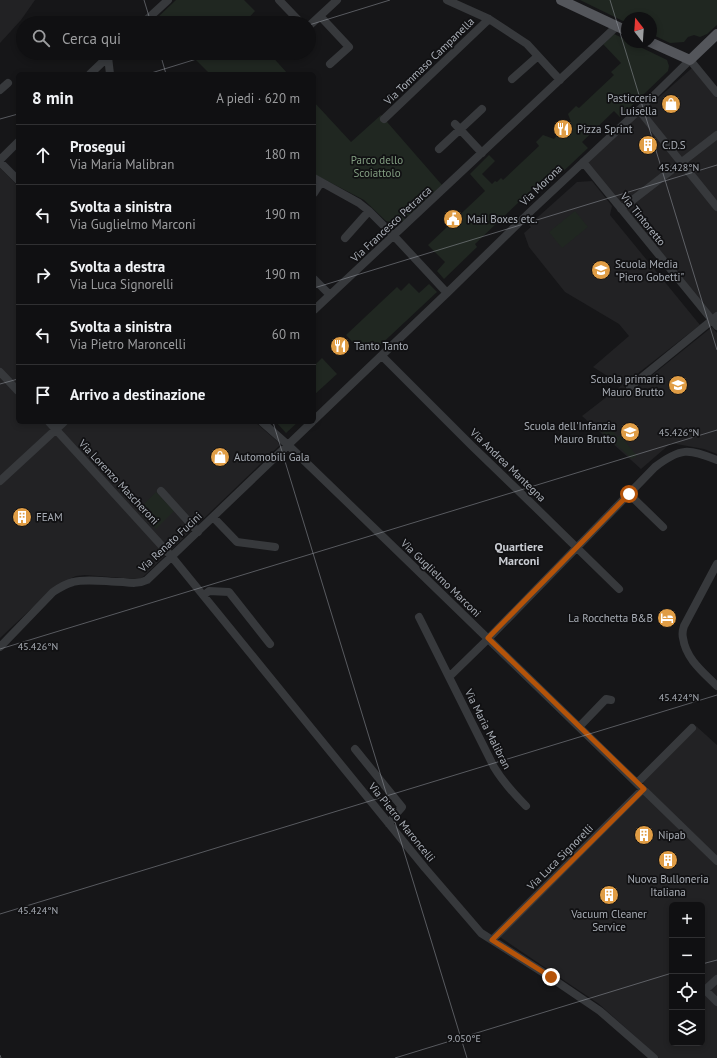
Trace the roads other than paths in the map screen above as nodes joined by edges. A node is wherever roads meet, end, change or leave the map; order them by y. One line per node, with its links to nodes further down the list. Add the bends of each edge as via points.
1 (168, 0): 6 (street)
2 (280, 0): 7 (street)
3 (337, 0): 8 (street)
4 (447, 0): 9 (street, Via Tommaso Campanella)
5 (561, 0): 11 (main road)
6 (151, 16)
7 (295, 16)
8 (320, 16): 10 (street); 19 (street, via 349,47)
9 (489, 19): 15 (street, Via Tommaso Campanella, via 527,44); 29 (street, Via Tommaso Campanella)
10 (316, 20)
11 (617, 26): 12 (main road); 23 (street, Via Francesco Petrarca)
12 (621, 28)
13 (717, 34): 18 (main road, Via Morona)
14 (657, 45): 18 (main road)
15 (538, 56): 22 (street); 23 (street, Via Tommaso Campanella)
16 (105, 60): 20 (street)
17 (110, 60): 21 (street)
18 (690, 60): 26 (street); 28 (street, Via Morona)
19 (330, 64)
20 (92, 72)
21 (110, 72)
22 (512, 79)
23 (560, 80): 34 (street, Via Francesco Petrarca)
24 (8, 82): 25 (street)
25 (0, 90)
26 (717, 93)
27 (482, 109): 30 (street)
28 (639, 110): 36 (street, Via Morona); 37 (street)
29 (384, 119)
30 (458, 126): 33 (street); 34 (street)
31 (717, 135): 37 (street)
32 (16, 144): 35 (street)
33 (439, 149)
34 (482, 153): 43 (street, Via Francesco Petrarca)
35 (0, 161): 38 (street)
36 (583, 162): 41 (street, Via Tintoretto); 46 (street, Via Morona)
37 (682, 162): 40 (street); 41 (street)
38 (16, 178)
39 (317, 180): 42 (street, via 358,202)
40 (717, 207)
41 (621, 209): 49 (street, Via Tintoretto)
42 (369, 211): 43 (street); 44 (street)
43 (394, 236): 46 (street); 47 (street, Via Francesco Petrarca)
44 (345, 238)
45 (316, 281): 47 (street)
46 (447, 294): 50 (street, Via Morona)
47 (330, 295): 48 (street, Via Francesco Petrarca)
48 (316, 308)
49 (715, 321): 52 (street)
50 (382, 356): 54 (street, Via Morona); 69 (street, Via Andrea Mantegna)
51 (0, 372): 53 (street)
52 (630, 387)
53 (16, 389)
54 (316, 418)
55 (50, 424): 59 (street, Via Lorenzo Mascheroni)
56 (62, 424): 59 (street)
57 (264, 424): 60 (street, Via Guglielmo Marconi)
58 (310, 424): 60 (street, Via Morona)
59 (56, 430): 62 (street); 70 (street, Via Lorenzo Mascheroni)
60 (288, 446): 65 (street, Via Renato Fucini); 75 (street, Via Guglielmo Marconi)
61 (717, 460): 64 (street, via 685,451 675,454 655,467)
62 (0, 481)
63 (161, 492): 67 (street)
64 (629, 494): 66 (street); 69 (street)
65 (213, 517): 67 (street, Via Renato Fucini); 68 (street, Via Renato Fucini, via 237,542)
66 (663, 527)
67 (198, 532): 70 (street, Via Renato Fucini)
68 (275, 547)
69 (577, 548): 72 (street, Via Andrea Mantegna); 75 (street)
70 (172, 557): 73 (street, Via Pietro Maroncelli); 77 (street, Via Renato Fucini, via 142,582 82,580 62,586)
71 (717, 564): 79 (street, via 684,626 682,637 691,659)
72 (619, 589)
73 (204, 595): 76 (street, via 209,591 229,592); 87 (street, Via Pietro Maroncelli)
74 (419, 617): 78 (street, Via Maria Malibran)
75 (488, 638): 78 (street); 81 (street, Via Guglielmo Marconi)
76 (270, 644)
77 (0, 646)
78 (449, 677): 86 (street, Via Maria Malibran, via 494,768)
79 (717, 686)
80 (611, 700): 81 (street, via 606,700)
81 (579, 727): 84 (street, Via Guglielmo Marconi)
82 (692, 728): 84 (street)
83 (355, 749): 87 (street, via 402,807)
84 (637, 783): 85 (street, Via Guglielmo Marconi)
85 (644, 789): 88 (street, Via Guglielmo Marconi); 89 (street, Via Luca Signorelli)
86 (526, 806)
87 (389, 824): 89 (street, Via Pietro Maroncelli, via 481,933)
88 (717, 861)
89 (492, 940): 92 (street, Via Pietro Maroncelli, via 600,1011)
90 (717, 979): 91 (street, via 705,990)
91 (717, 1002)
92 (654, 1058)

